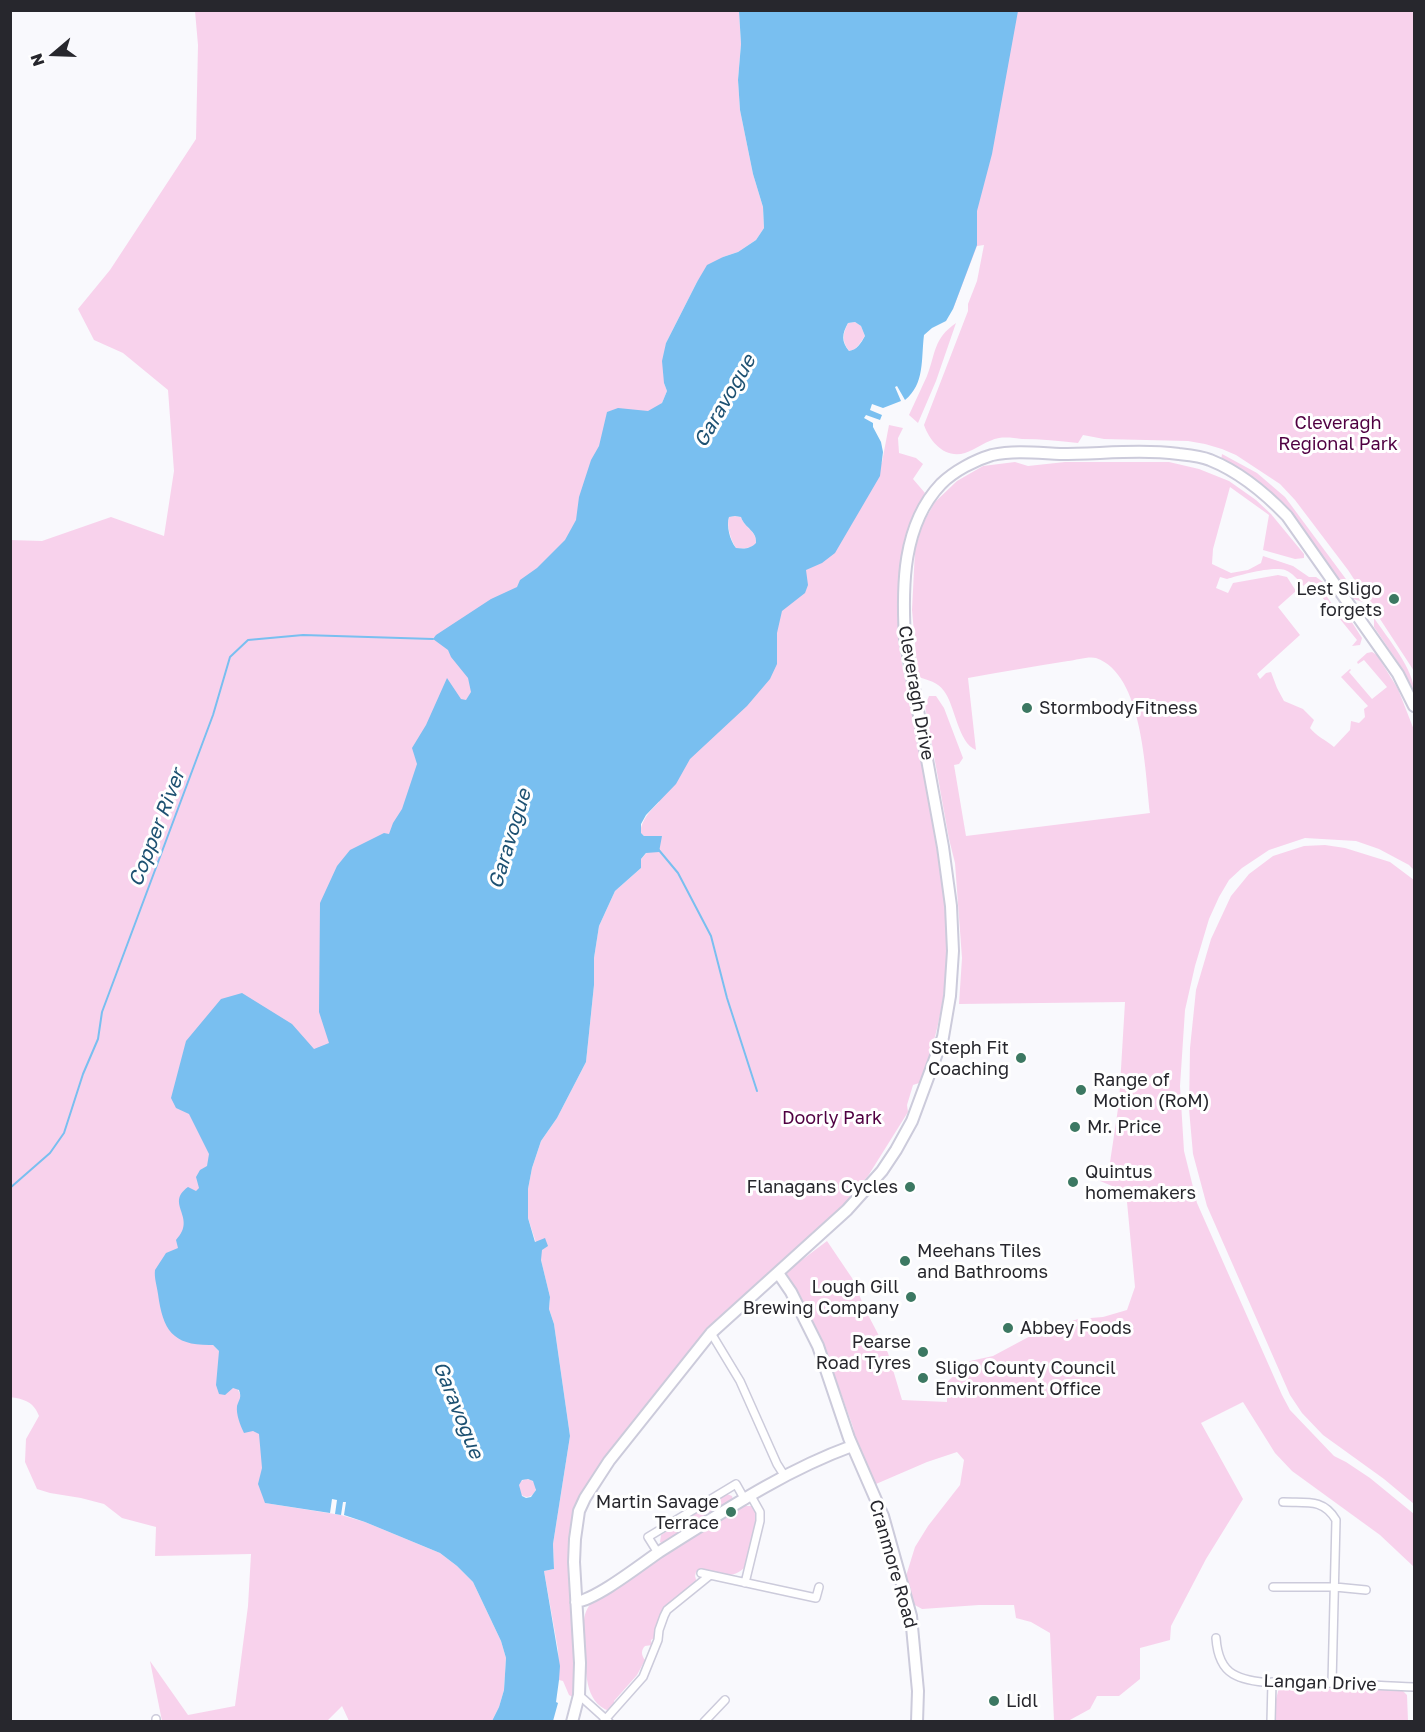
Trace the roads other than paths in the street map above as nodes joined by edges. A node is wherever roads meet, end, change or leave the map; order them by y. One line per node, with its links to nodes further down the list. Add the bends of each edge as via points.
1 (1414, 706): 2 (street, Cleveragh Drive, via 1398,674 1287,516 1254,485 1209,460 1164,452 1004,453 976,461 942,483 916,522 905,573 903,612 951,906 953,951 943,1037 912,1121 886,1164 847,1210)
2 (778, 1273): 3 (street); 4 (street, via 818,1346)
3 (711, 1333): 5 (street, via 740,1381); 14 (street, via 609,1461 585,1498 575,1539)
4 (852, 1446): 5 (street); 24 (street, Cranmore Road, via 883,1516 911,1616)
5 (784, 1475): 6 (street)
6 (748, 1498): 8 (street); 8 (street, via 736,1484 648,1537); 9 (street, via 760,1512 760,1521)
7 (1283, 1502): 12 (street, via 1321,1504 1332,1512 1336,1520)
8 (658, 1553): 14 (street)
9 (745, 1583): 10 (street, via 816,1598); 21 (street, via 705,1574 667,1610 643,1677)
10 (819, 1587)
11 (1273, 1587): 12 (street)
12 (1335, 1587): 13 (street); 17 (street)
13 (1366, 1590)
14 (576, 1602): 19 (street)
15 (1216, 1638): 16 (street, Langan Drive, via 1225,1668 1234,1675)
16 (1272, 1682): 17 (street, Langan Drive); 25 (street)
17 (1332, 1683): 18 (street, Langan Drive)
18 (1414, 1687)
19 (579, 1695): 21 (street); 22 (street)
20 (725, 1700): 23 (street)
21 (606, 1721)
22 (572, 1722)
23 (704, 1722)
24 (917, 1722)
25 (1271, 1722)

